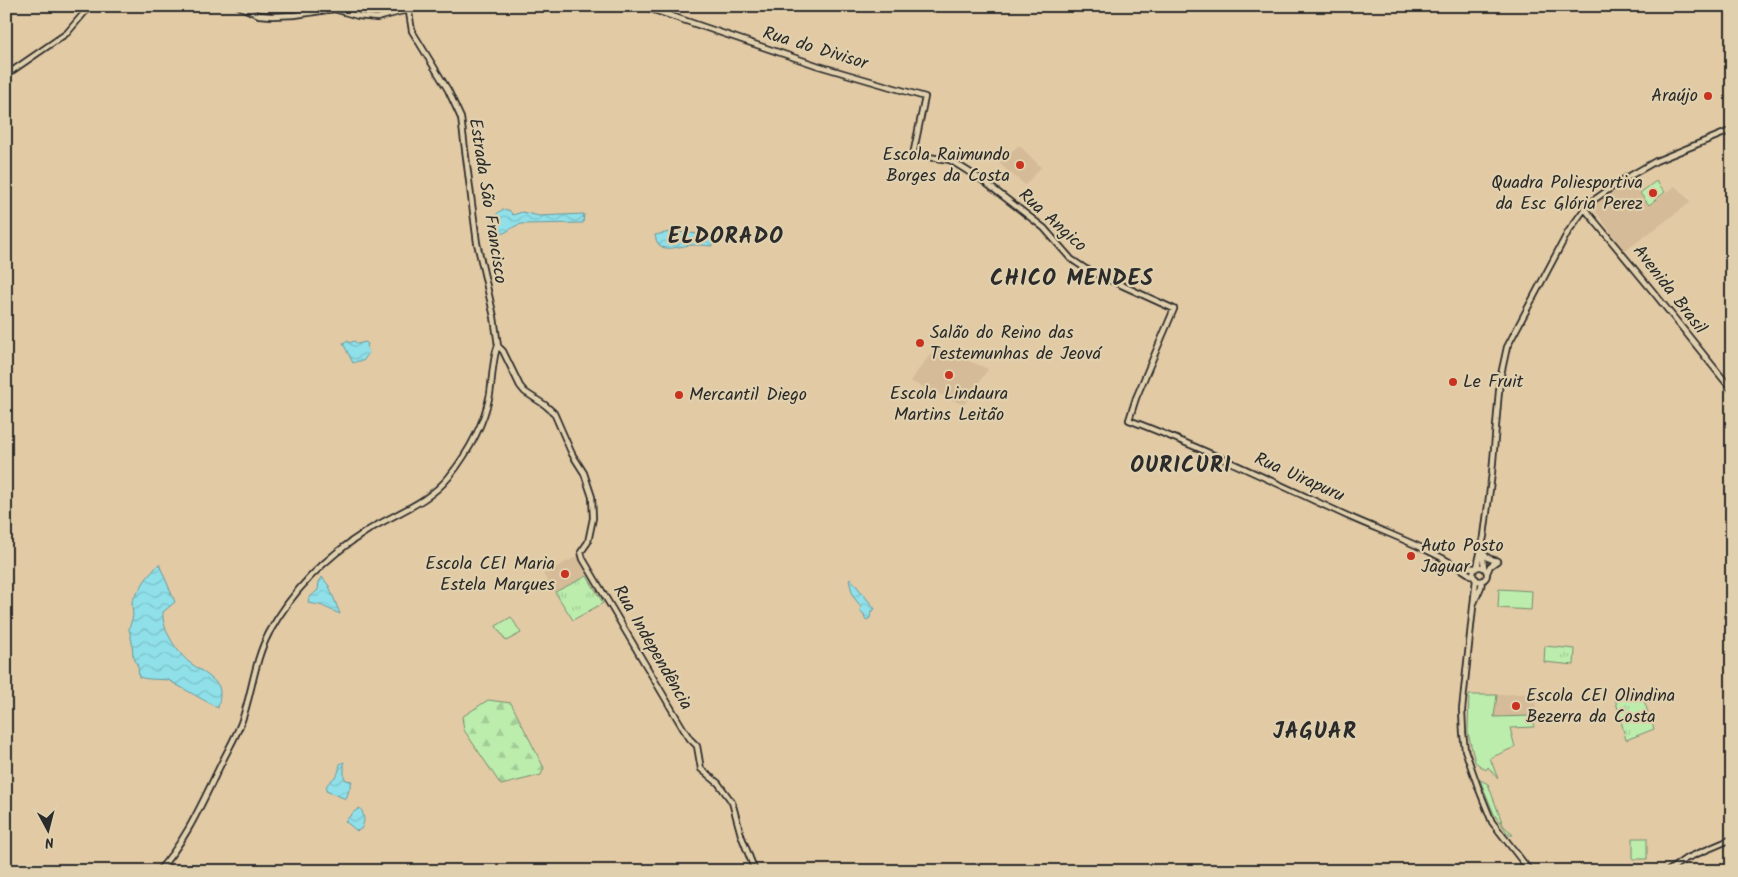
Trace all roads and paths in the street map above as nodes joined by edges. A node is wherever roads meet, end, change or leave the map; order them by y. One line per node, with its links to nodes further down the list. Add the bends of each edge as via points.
1 (90, 6): 5 (street, via 67,33)
2 (239, 6): 4 (street, via 259,15 334,9 377,18)
3 (642, 6): 7 (street, Rua do Divisor, via 811,63 925,97)
4 (407, 8): 9 (street, Estrada São Francisco, via 414,35 461,118 477,243)
5 (6, 75)
6 (1732, 130): 8 (street, via 1656,161)
7 (913, 155): 11 (street, Rua Angico, via 950,160 982,180 1044,228 1071,259 1086,269 1174,309)
8 (1584, 208): 10 (street, Avenida Brasil); 12 (street, via 1507,346 1500,379)
9 (498, 346): 21 (street, Estrada São Francisco, via 484,415 467,451 448,479 418,504 366,531 325,563 297,592 274,626 264,646 238,732 183,836); 22 (street, Rua Independência, via 525,392 554,413 584,473 593,518 588,542 581,552 583,559 684,730 697,746 701,769 718,783 732,802)
10 (1732, 390)
11 (1129, 420): 14 (street, Rua Uirapuru, via 1404,540)
12 (1482, 546): 13 (street); 15 (street)
13 (1484, 553): 16 (street); 16 (street, via 1497,561)
14 (1455, 566): 15 (street, Rua Uirapuru); 17 (street, Rua Uirapuru)
15 (1476, 568): 16 (street); 17 (street)
16 (1486, 571): 18 (street)
17 (1475, 579): 18 (street); 19 (street)
18 (1482, 580): 19 (street)
19 (1474, 604): 23 (street, via 1462,716 1465,750 1492,822)
20 (1732, 839): 24 (street, via 1685,859)
21 (158, 871)
22 (755, 871)
23 (1530, 871)
24 (1668, 871)

